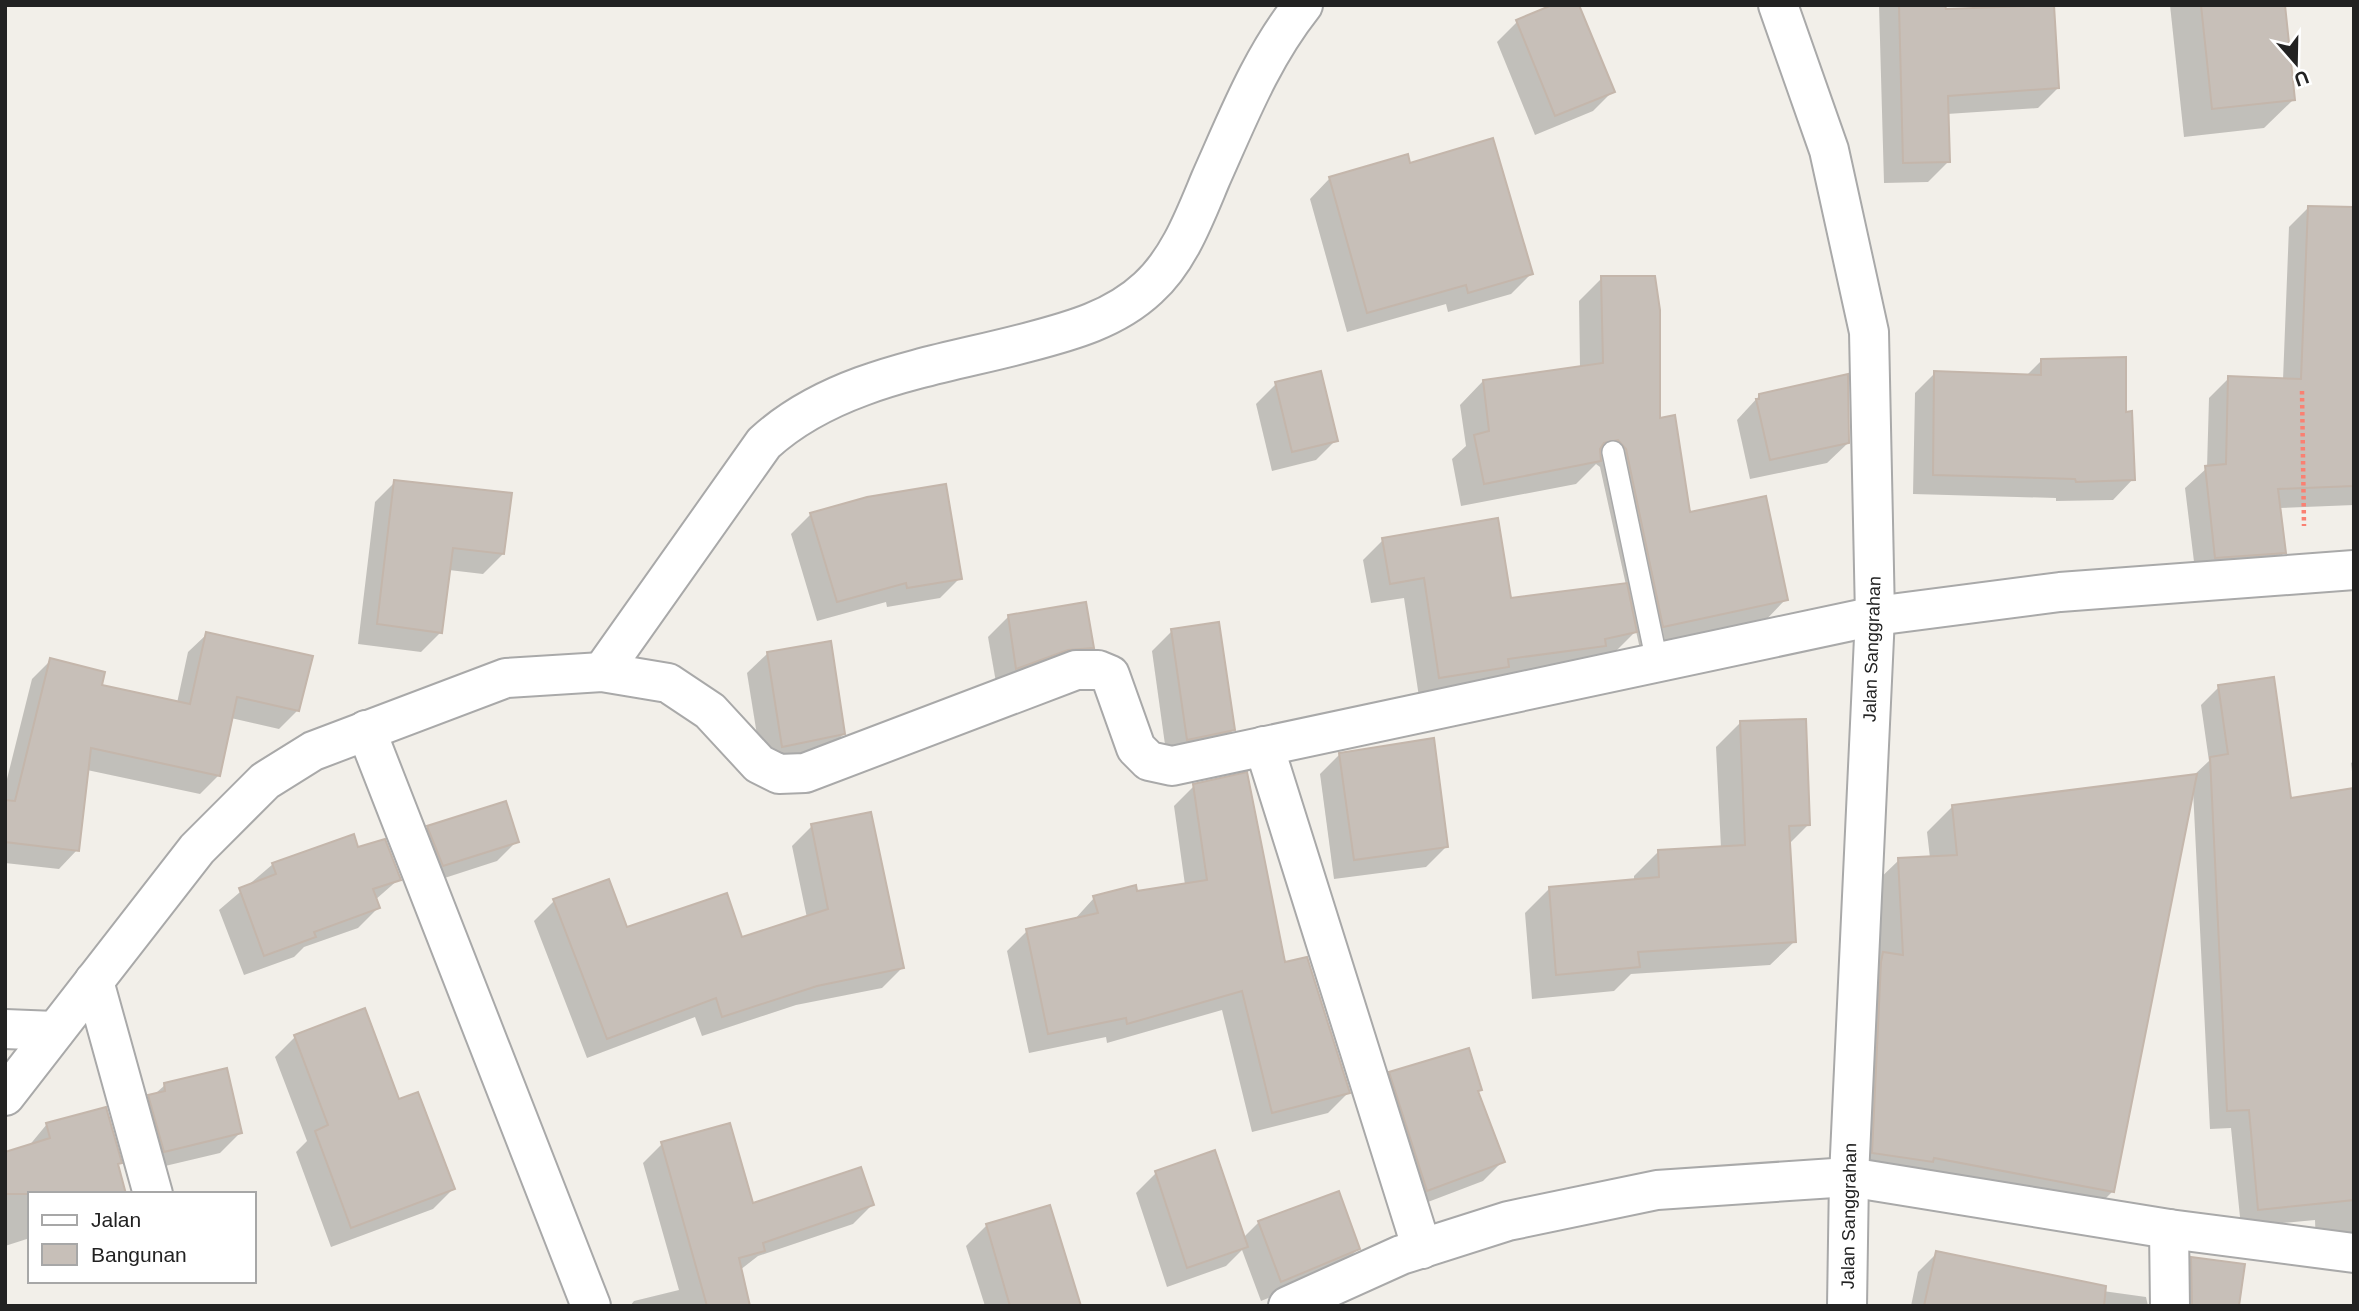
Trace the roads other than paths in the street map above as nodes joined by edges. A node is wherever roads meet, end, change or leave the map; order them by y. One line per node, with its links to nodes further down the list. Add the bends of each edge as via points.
1 (1303, 5): 7 (street, via 1259,69 1192,223 1149,288 1121,309 1075,330 851,389 790,419 764,443)
2 (1778, 5): 5 (street, Jalan Sanggrahan, via 1829,150 1869,332)
3 (1613, 452): 6 (lane)
4 (2354, 570): 5 (street, via 2060,592)
5 (1875, 616): 6 (street); 14 (street, Jalan Sanggrahan)
6 (1657, 662): 9 (street)
7 (602, 672): 8 (street, via 506,678); 9 (street, via 668,683 710,711 759,764 779,774 805,773 1076,670 1110,675 1136,748 1149,761 1172,766)
8 (366, 730): 10 (street, via 313,751 265,781 197,849); 19 (street)
9 (1264, 746): 17 (street)
10 (94, 981): 12 (street); 15 (street)
11 (5, 1029): 12 (street)
12 (55, 1031): 13 (street)
13 (5, 1096)
14 (1849, 1177): 16 (street); 17 (street, via 1657,1190 1508,1221); 21 (street, Jalan Sanggrahan)
15 (152, 1192)
16 (2169, 1229): 18 (street); 22 (street)
17 (1422, 1249): 20 (street)
18 (2354, 1253)
19 (591, 1306)
20 (1288, 1306)
21 (1847, 1306)
22 (2170, 1306)

